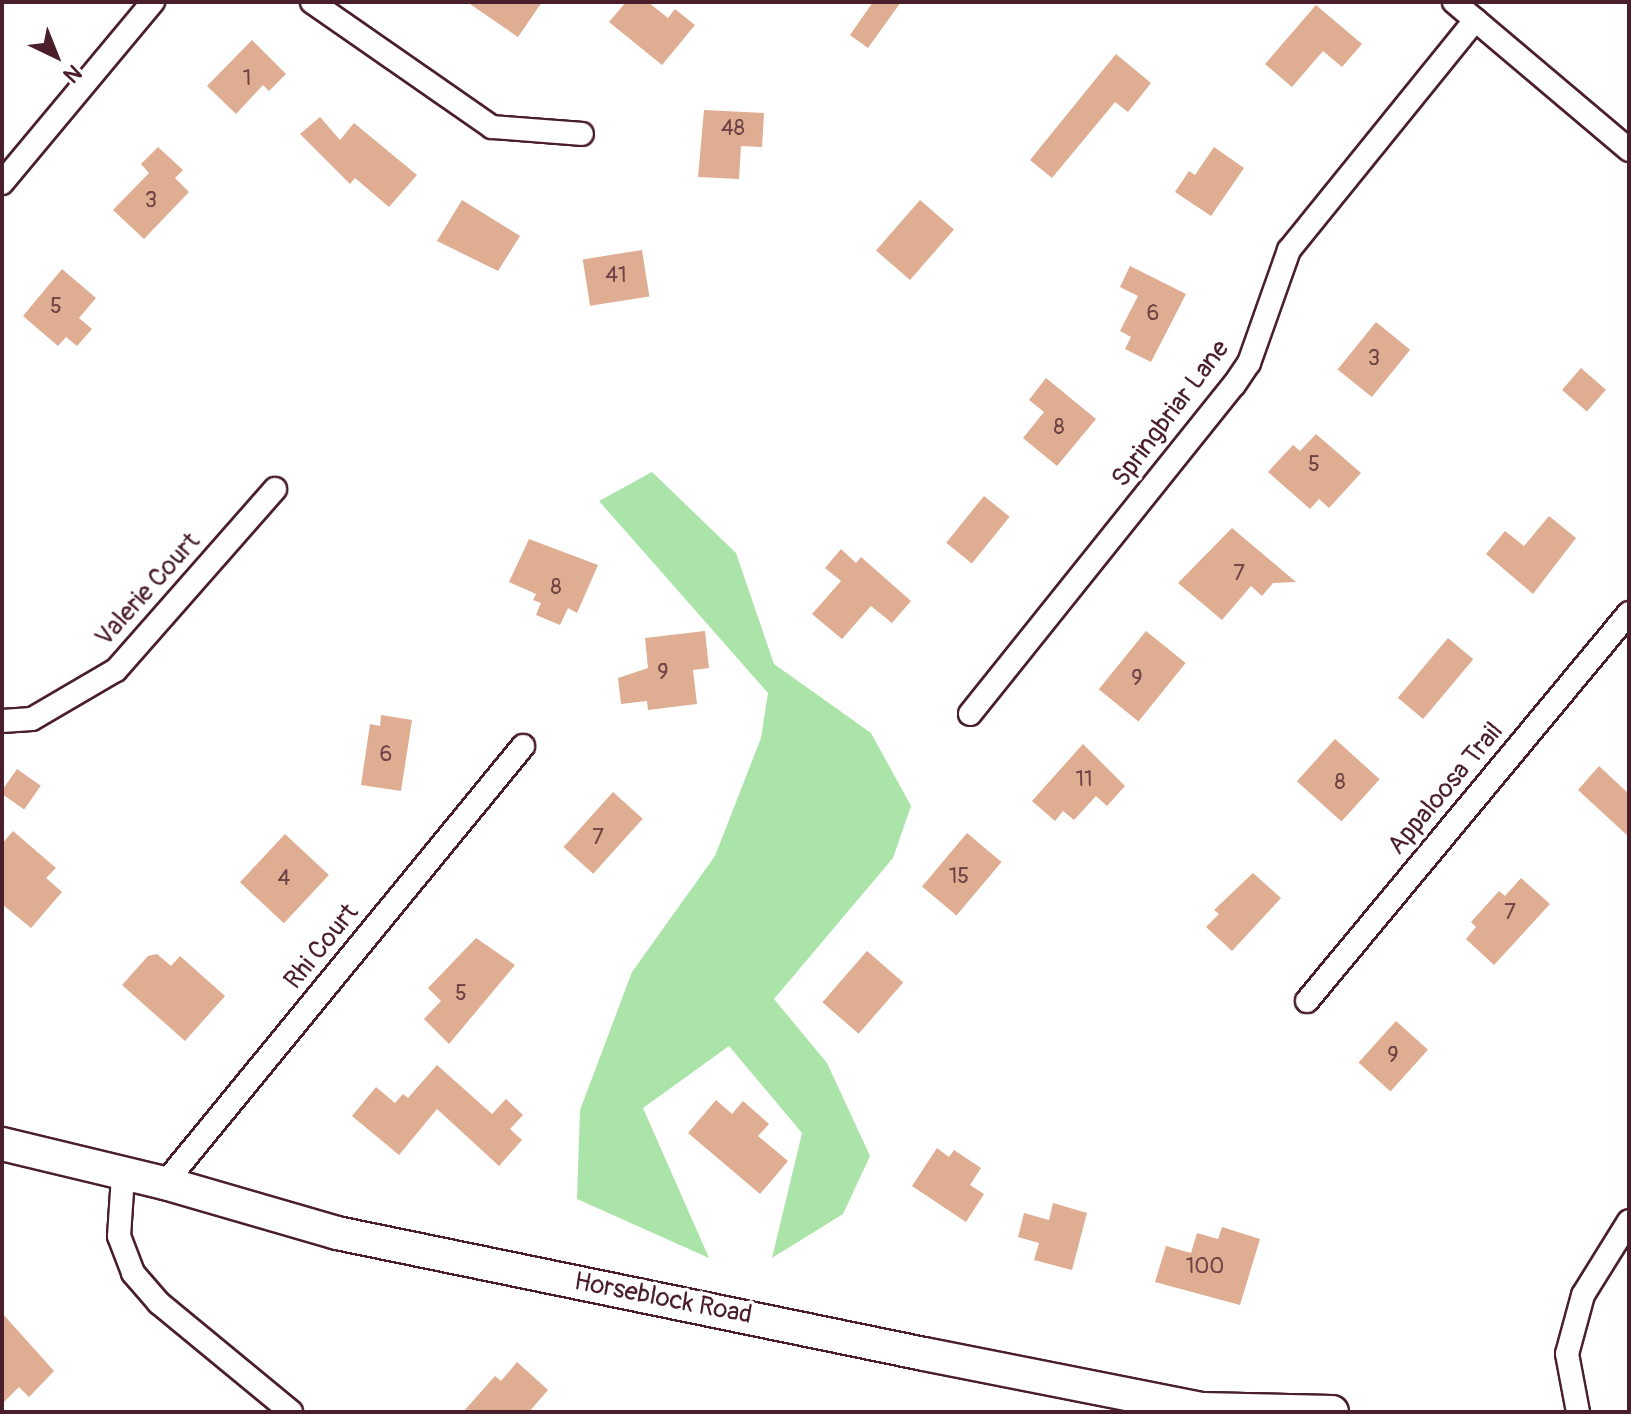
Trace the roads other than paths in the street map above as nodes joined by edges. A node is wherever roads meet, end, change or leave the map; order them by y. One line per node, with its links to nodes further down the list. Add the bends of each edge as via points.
1 (153, 2): 7 (street)
2 (312, 2): 5 (street, via 492,127)
3 (1454, 2): 4 (street)
4 (1475, 20): 6 (street); 10 (street, Springbriar Lane, via 1289,250 1249,363 1234,385)
5 (582, 134)
6 (1629, 150)
7 (2, 183)
8 (275, 489): 11 (street, Valerie Court, via 116,670 32,719)
9 (1629, 613): 13 (street, Appaloosa Trail)
10 (970, 714)
11 (2, 721)
12 (523, 746): 16 (street, Rhi Court)
13 (1307, 1001)
14 (2, 1144): 15 (street, Horseblock Road)
15 (123, 1176): 16 (street, Horseblock Road); 18 (street, via 119,1236 133,1273 159,1303)
16 (165, 1183): 19 (street, Horseblock Road, via 337,1233 1203,1409)
17 (1629, 1221): 20 (street, via 1583,1295 1567,1354)
18 (291, 1412)
19 (1332, 1412)
20 (1578, 1412)

